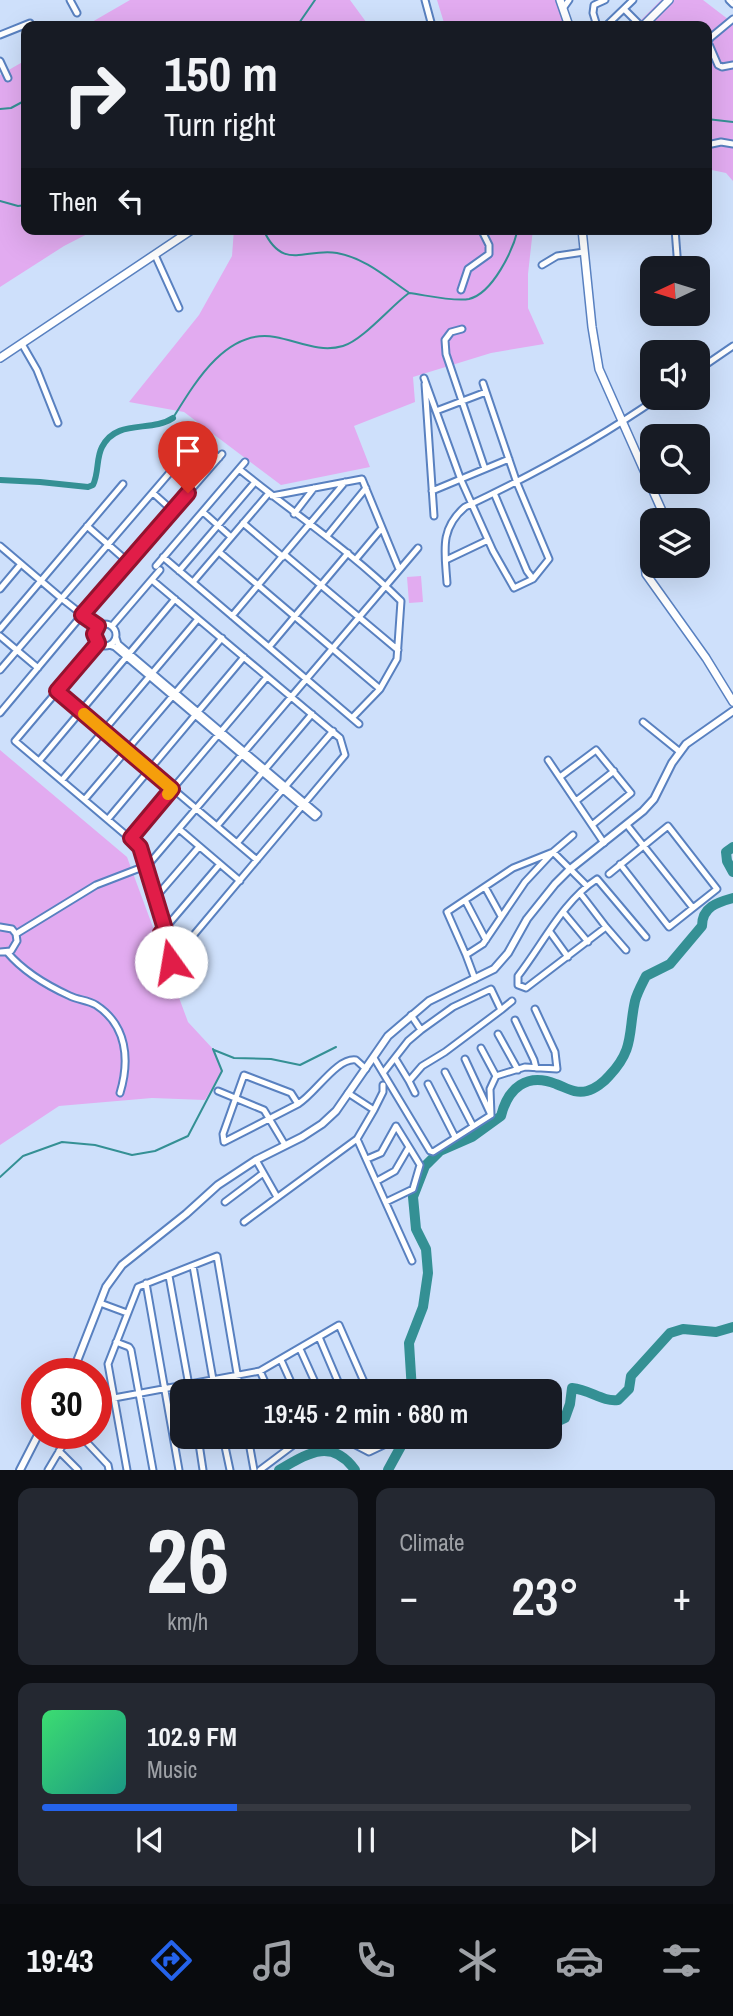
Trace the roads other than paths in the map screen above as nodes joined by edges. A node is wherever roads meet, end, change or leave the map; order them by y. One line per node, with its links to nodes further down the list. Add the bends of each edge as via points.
1 (69, 0): 10 (street)
2 (425, 0): 12 (street)
3 (605, 0): 14 (street, via 594,5)
4 (633, 0): 9 (street)
5 (669, 0): 17 (main road)
6 (729, 0): 8 (street)
7 (564, 2): 13 (main road)
8 (733, 4)
9 (624, 9): 15 (street); 16 (street)
10 (77, 13)
11 (733, 19): 20 (street)
12 (431, 21)
13 (568, 21)
14 (595, 21)
15 (611, 21)
16 (637, 21)
17 (647, 21)
18 (21, 27): 19 (street)
19 (0, 35)
20 (712, 36)
21 (712, 51): 23 (street, via 718,65)
22 (0, 61): 24 (street)
23 (733, 65)
24 (8, 78)
25 (712, 144): 26 (street)
26 (733, 144)
27 (185, 235): 32 (main road)
28 (484, 235): 35 (street, via 489,254 468,269)
29 (583, 235): 31 (main road)
30 (675, 235): 33 (street)
31 (584, 252): 34 (street, via 557,256); 48 (main road, via 599,369)
32 (155, 256): 36 (street); 38 (main road)
33 (677, 256)
34 (542, 265)
35 (461, 290)
36 (179, 308)
37 (462, 328): 44 (street, via 444,340)
38 (22, 344): 40 (main road); 47 (street)
39 (733, 346): 41 (street)
40 (0, 358)
41 (710, 362)
42 (483, 383): 43 (street)
43 (486, 392): 44 (street); 51 (street)
44 (460, 402): 46 (street); 53 (street)
45 (640, 410): 48 (street)
46 (436, 411): 55 (street); 62 (street, via 424,378)
47 (58, 423)
48 (622, 423): 58 (street); 67 (main road)
49 (185, 430): 50 (street)
50 (197, 441): 63 (street); 68 (street, via 220,456)
51 (509, 460): 53 (street); 58 (street)
52 (245, 462): 54 (street)
53 (485, 469): 55 (street)
54 (239, 470): 56 (street); 69 (street)
55 (461, 480): 62 (street); 66 (street)
56 (255, 482): 65 (street); 73 (street)
57 (345, 482): 60 (street); 61 (street, via 362,479); 74 (street)
58 (517, 483): 64 (street); 94 (street, via 549,559)
59 (123, 484): 75 (street)
60 (314, 488): 65 (street); 70 (street)
61 (366, 488): 76 (street); 77 (street)
62 (432, 491): 71 (street)
63 (153, 493): 68 (street); 80 (street)
64 (495, 493): 66 (street); 94 (street)
65 (271, 495): 70 (street); 72 (street)
66 (472, 503): 79 (street); 88 (street, via 457,513 449,527)
67 (661, 508)
68 (173, 511): 89 (street)
69 (203, 512): 73 (street); 86 (street)
70 (294, 513): 74 (street)
71 (434, 516)
72 (243, 523): 78 (street); 85 (street)
73 (218, 525): 78 (street); 92 (street)
74 (311, 525): 77 (street); 85 (street)
75 (88, 526): 80 (street); 96 (street)
76 (383, 528): 87 (street); 91 (street)
77 (327, 536): 84 (street)
78 (231, 537): 83 (street)
79 (488, 540): 88 (street); 94 (street, via 514,588)
80 (109, 545): 89 (street); 103 (street)
81 (0, 547): 90 (street)
82 (418, 548): 91 (street)
83 (219, 552): 97 (street); 99 (street)
84 (348, 552): 87 (street); 100 (street)
85 (284, 556): 99 (street); 100 (street)
86 (163, 557): 92 (street); 95 (street)
87 (356, 559): 101 (street)
88 (446, 560): 98 (street)
89 (128, 562): 105 (street)
90 (21, 564): 96 (street); 102 (street)
91 (400, 569): 101 (street)
92 (179, 570): 97 (street)
93 (649, 578): 133 (main road)
94 (533, 579)
95 (152, 580): 104 (street); 110 (street)
96 (41, 581): 103 (street); 111 (street)
97 (193, 582): 106 (street)
98 (447, 583)
99 (259, 585): 106 (street); 107 (street)
100 (321, 585): 107 (street); 108 (street)
101 (386, 586): 108 (street); 121 (street, via 401,601)
102 (0, 589)
103 (61, 598): 105 (street); 120 (street)
104 (175, 599): 109 (street); 122 (street)
105 (82, 615): 112 (street); 124 (street)
106 (232, 616): 118 (street)
107 (295, 616): 118 (street); 119 (street)
108 (358, 618): 119 (street); 121 (street)
109 (198, 619): 115 (street); 126 (street)
110 (112, 626): 112 (street); 114 (street)
111 (0, 629)
112 (96, 629): 116 (street)
113 (0, 636): 120 (street)
114 (116, 638): 117 (street); 122 (street)
115 (222, 638): 123 (street); 131 (street)
116 (98, 643): 117 (street); 130 (street)
117 (109, 645): 122 (street)
118 (269, 647): 128 (street)
119 (332, 649): 128 (street); 129 (street)
120 (17, 650): 124 (street); 125 (street)
121 (398, 650): 129 (street)
122 (128, 655): 126 (street); 134 (street)
123 (244, 657): 127 (street); 137 (street)
124 (38, 668): 136 (street)
125 (0, 670)
126 (151, 675): 131 (street); 142 (street)
127 (267, 677): 132 (street); 144 (street)
128 (306, 679): 132 (street); 139 (street)
129 (380, 689): 139 (street)
130 (57, 691): 134 (street); 149 (street, via 15,741)
131 (174, 694): 137 (street); 145 (street)
132 (291, 696): 138 (street); 147 (street)
133 (733, 702)
134 (80, 711): 142 (street); 149 (street)
135 (733, 711): 146 (street)
136 (0, 713)
137 (197, 713): 144 (street); 150 (street)
138 (312, 714): 143 (street); 151 (street)
139 (352, 718): 141 (street)
140 (643, 723): 146 (street)
141 (359, 724)
142 (104, 731): 145 (street); 154 (street)
143 (333, 731): 155 (street); 159 (street, via 341,738 345,755)
144 (220, 733): 147 (street); 156 (street)
145 (127, 750): 150 (street); 157 (street)
146 (680, 752): 163 (street, via 654,799)
147 (243, 753): 151 (street); 160 (street)
148 (548, 760): 153 (street)
149 (38, 761): 154 (street)
150 (149, 769): 156 (street); 161 (street)
151 (264, 771): 155 (street); 164 (street)
152 (614, 771): 153 (street, via 596,750); 158 (street); 162 (street, via 631,793)
153 (560, 777): 158 (street)
154 (61, 780): 157 (street)
155 (284, 788): 159 (street); 168 (street)
156 (172, 789): 160 (street); 167 (street)
157 (85, 799): 161 (street)
158 (576, 801): 162 (street)
159 (304, 805): 173 (street)
160 (196, 808): 164 (street); 165 (street)
161 (108, 819): 167 (street)
162 (592, 825): 169 (street)
163 (627, 825): 169 (street); 170 (street)
164 (217, 826): 168 (street)
165 (178, 829): 171 (street); 176 (street)
166 (573, 835): 172 (street)
167 (131, 838): 176 (street, via 140,847)
168 (237, 843): 173 (street)
169 (604, 843): 177 (street)
170 (644, 846): 175 (street); 185 (street); 185 (street, via 668,826 717,889)
171 (199, 847): 174 (street); 183 (street)
172 (553, 852): 177 (street); 181 (street, via 513,868); 187 (street)
173 (257, 860): 179 (street)
174 (220, 863): 179 (street); 190 (street)
175 (621, 864): 178 (street); 185 (street, via 669,927)
176 (145, 867): 183 (street); 192 (street, via 96,885)
177 (569, 870): 180 (street); 201 (street, via 527,919 494,970)
178 (608, 874)
179 (240, 881): 190 (street, via 171,962 161,933)
180 (587, 886): 182 (street); 193 (street, via 597,879)
181 (485, 887): 184 (street); 187 (street)
182 (580, 893): 186 (street); 189 (street)
183 (155, 898): 190 (street)
184 (465, 900): 194 (street); 199 (street, via 447,912)
185 (693, 908)
186 (564, 913): 191 (street); 195 (street)
187 (501, 916): 194 (street)
188 (0, 927): 192 (street, via 9,927)
189 (606, 927): 195 (street); 196 (street)
190 (165, 929)
191 (550, 932): 200 (street); 200 (street, via 519,976 518,985 526,988)
192 (16, 934): 198 (street, via 15,947)
193 (646, 937)
194 (486, 940): 199 (street)
195 (588, 942): 200 (street)
196 (626, 950)
197 (0, 952): 198 (street)
198 (7, 952): 223 (street, via 19,966 71,996 94,1003 114,1019 126,1051)
199 (466, 955): 201 (street)
200 (568, 957)
201 (475, 979): 205 (street)
202 (512, 1001): 204 (street)
203 (535, 1009): 213 (street, via 555,1052 556,1069)
204 (501, 1010): 207 (street, via 491,989 453,1007); 219 (street)
205 (411, 1015): 207 (street); 210 (street)
206 (515, 1020): 213 (street)
207 (421, 1030): 211 (street)
208 (498, 1034): 215 (street)
209 (481, 1048): 218 (street)
210 (374, 1058): 214 (street); 217 (street)
211 (395, 1058): 217 (street); 219 (street)
212 (465, 1059): 229 (street)
213 (536, 1068): 215 (street)
214 (366, 1069): 224 (street); 227 (street, via 354,1059 348,1060)
215 (518, 1070): 218 (street)
216 (445, 1072): 231 (street)
217 (383, 1073): 232 (street, via 429,1152)
218 (496, 1076): 229 (street, via 490,1089)
219 (408, 1081): 225 (street)
220 (428, 1084): 232 (street)
221 (383, 1085): 228 (street)
222 (218, 1091): 226 (street)
223 (120, 1093)
224 (348, 1093): 228 (street); 234 (street, via 322,1124)
225 (415, 1093)
226 (235, 1098): 227 (street, via 244,1075 291,1093); 230 (street, via 264,1110); 230 (street, via 224,1142)
227 (298, 1104): 230 (street)
228 (374, 1110): 233 (street)
229 (491, 1115): 231 (street)
230 (269, 1118): 234 (street)
231 (473, 1126): 232 (street)
232 (455, 1136)
233 (357, 1139): 236 (street); 240 (street)
234 (285, 1145): 237 (street)
235 (409, 1147): 236 (street, via 396,1126 381,1153); 239 (street, via 396,1171); 242 (street, via 420,1165 413,1189)
236 (367, 1159): 239 (street)
237 (256, 1160): 238 (street); 248 (street, via 218,1185 122,1265)
238 (262, 1174): 240 (street); 241 (street)
239 (377, 1181): 242 (street)
240 (277, 1197): 243 (street)
241 (225, 1202)
242 (386, 1202): 244 (street)
243 (244, 1222)
244 (412, 1261)
245 (193, 1266): 246 (street); 256 (street, via 217,1256); 258 (street)
246 (169, 1276): 247 (street); 257 (street)
247 (146, 1283): 249 (street, via 138,1287); 265 (street)
248 (100, 1303): 249 (street); 253 (street)
249 (127, 1313): 251 (street)
250 (319, 1337): 252 (street); 263 (street); 264 (street, via 339,1325)
251 (116, 1342): 267 (street, via 131,1350); 268 (street, via 108,1364)
252 (300, 1349): 254 (street); 262 (street)
253 (78, 1358)
254 (281, 1360): 255 (street); 261 (street)
255 (260, 1371): 256 (street); 260 (street)
256 (238, 1377): 259 (street)
257 (188, 1379)
258 (213, 1379)
259 (226, 1379)
260 (264, 1379)
261 (290, 1379)
262 (314, 1379)
263 (337, 1379)
264 (363, 1379)
265 (165, 1390): 266 (street); 267 (street); 286 (street)
266 (170, 1390)
267 (140, 1394): 268 (street); 285 (street)
268 (114, 1398): 284 (street)
269 (31, 1449): 280 (street)
270 (93, 1449): 283 (street)
271 (200, 1449): 287 (street)
272 (226, 1449): 288 (street)
273 (250, 1449): 289 (street)
274 (289, 1449): 290 (street)
275 (363, 1449): 279 (street)
276 (368, 1449): 279 (street)
277 (375, 1449): 279 (street)
278 (59, 1451): 281 (street); 282 (street)
279 (369, 1452)
280 (20, 1470)
281 (48, 1470)
282 (78, 1470)
283 (109, 1470)
284 (127, 1470)
285 (153, 1470)
286 (178, 1470)
287 (203, 1470)
288 (230, 1470)
289 (254, 1470)
290 (260, 1470)

